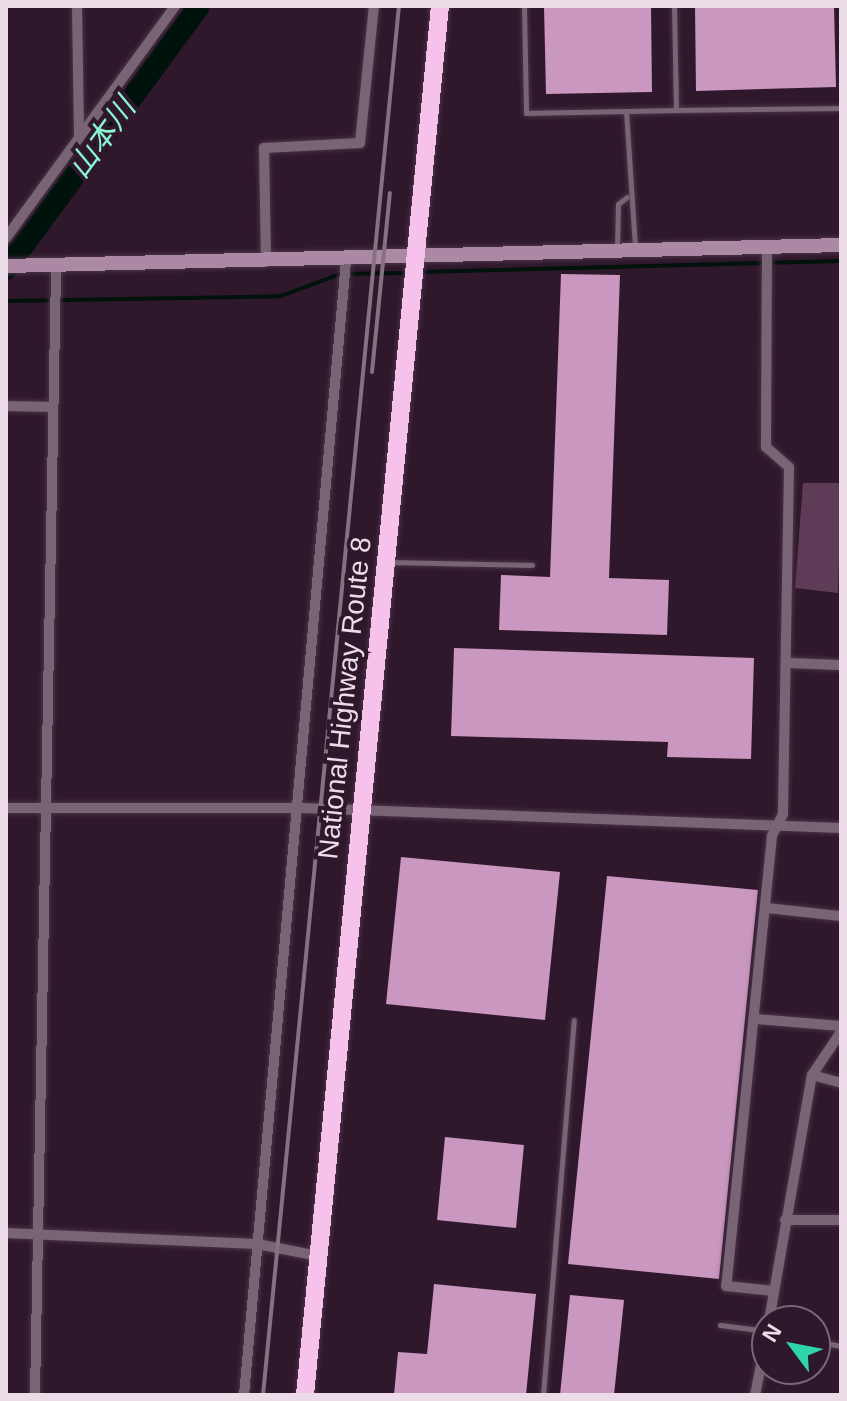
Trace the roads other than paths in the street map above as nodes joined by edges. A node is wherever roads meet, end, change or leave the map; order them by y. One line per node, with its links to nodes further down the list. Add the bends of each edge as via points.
1 (77, 6): 10 (street)
2 (175, 6): 10 (street)
3 (374, 6): 19 (street, via 360,143 264,148)
4 (440, 6): 17 (highway, National Highway Route 8)
5 (524, 6): 9 (lane, via 526,113)
6 (674, 6): 8 (lane)
7 (841, 108): 8 (lane)
8 (676, 110): 9 (lane)
9 (626, 111): 11 (lane)
10 (79, 136): 12 (street)
11 (627, 197): 15 (lane, via 618,204); 16 (lane, via 637,208)
12 (6, 238)
13 (841, 245): 14 (street)
14 (767, 247): 16 (street); 26 (street, via 766,447 789,467)
15 (617, 249): 16 (street); 17 (street)
16 (635, 249)
17 (417, 255): 18 (street); 24 (highway, National Highway Route 8)
18 (346, 260): 19 (street); 30 (street)
19 (266, 262): 21 (street)
20 (6, 266): 21 (street)
21 (56, 266): 23 (street)
22 (6, 406): 23 (street)
23 (53, 407): 29 (street)
24 (386, 562): 25 (lane); 31 (highway, National Highway Route 8)
25 (532, 565)
26 (788, 663): 27 (street); 32 (street)
27 (841, 665)
28 (6, 808): 29 (street)
29 (46, 808): 30 (street); 44 (street)
30 (302, 808): 31 (street); 45 (street)
31 (361, 813): 32 (street); 46 (highway, National Highway Route 8)
32 (779, 826): 33 (street); 34 (street, via 772,836)
33 (841, 828)
34 (767, 908): 35 (street); 36 (street)
35 (839, 916)
36 (756, 1019): 38 (street); 47 (street, via 726,1286)
37 (574, 1020): 54 (lane)
38 (841, 1029): 39 (street)
39 (812, 1075): 40 (street); 41 (street)
40 (841, 1083)
41 (785, 1220): 42 (street); 47 (street)
42 (841, 1220)
43 (6, 1233): 44 (street)
44 (38, 1233): 45 (street); 51 (street)
45 (257, 1244): 46 (street); 52 (street)
46 (318, 1256): 53 (highway, National Highway Route 8)
47 (774, 1291): 48 (street)
48 (772, 1305)
49 (720, 1325): 50 (lane)
50 (751, 1330)
51 (35, 1395)
52 (244, 1395)
53 (305, 1395)
54 (543, 1395)

